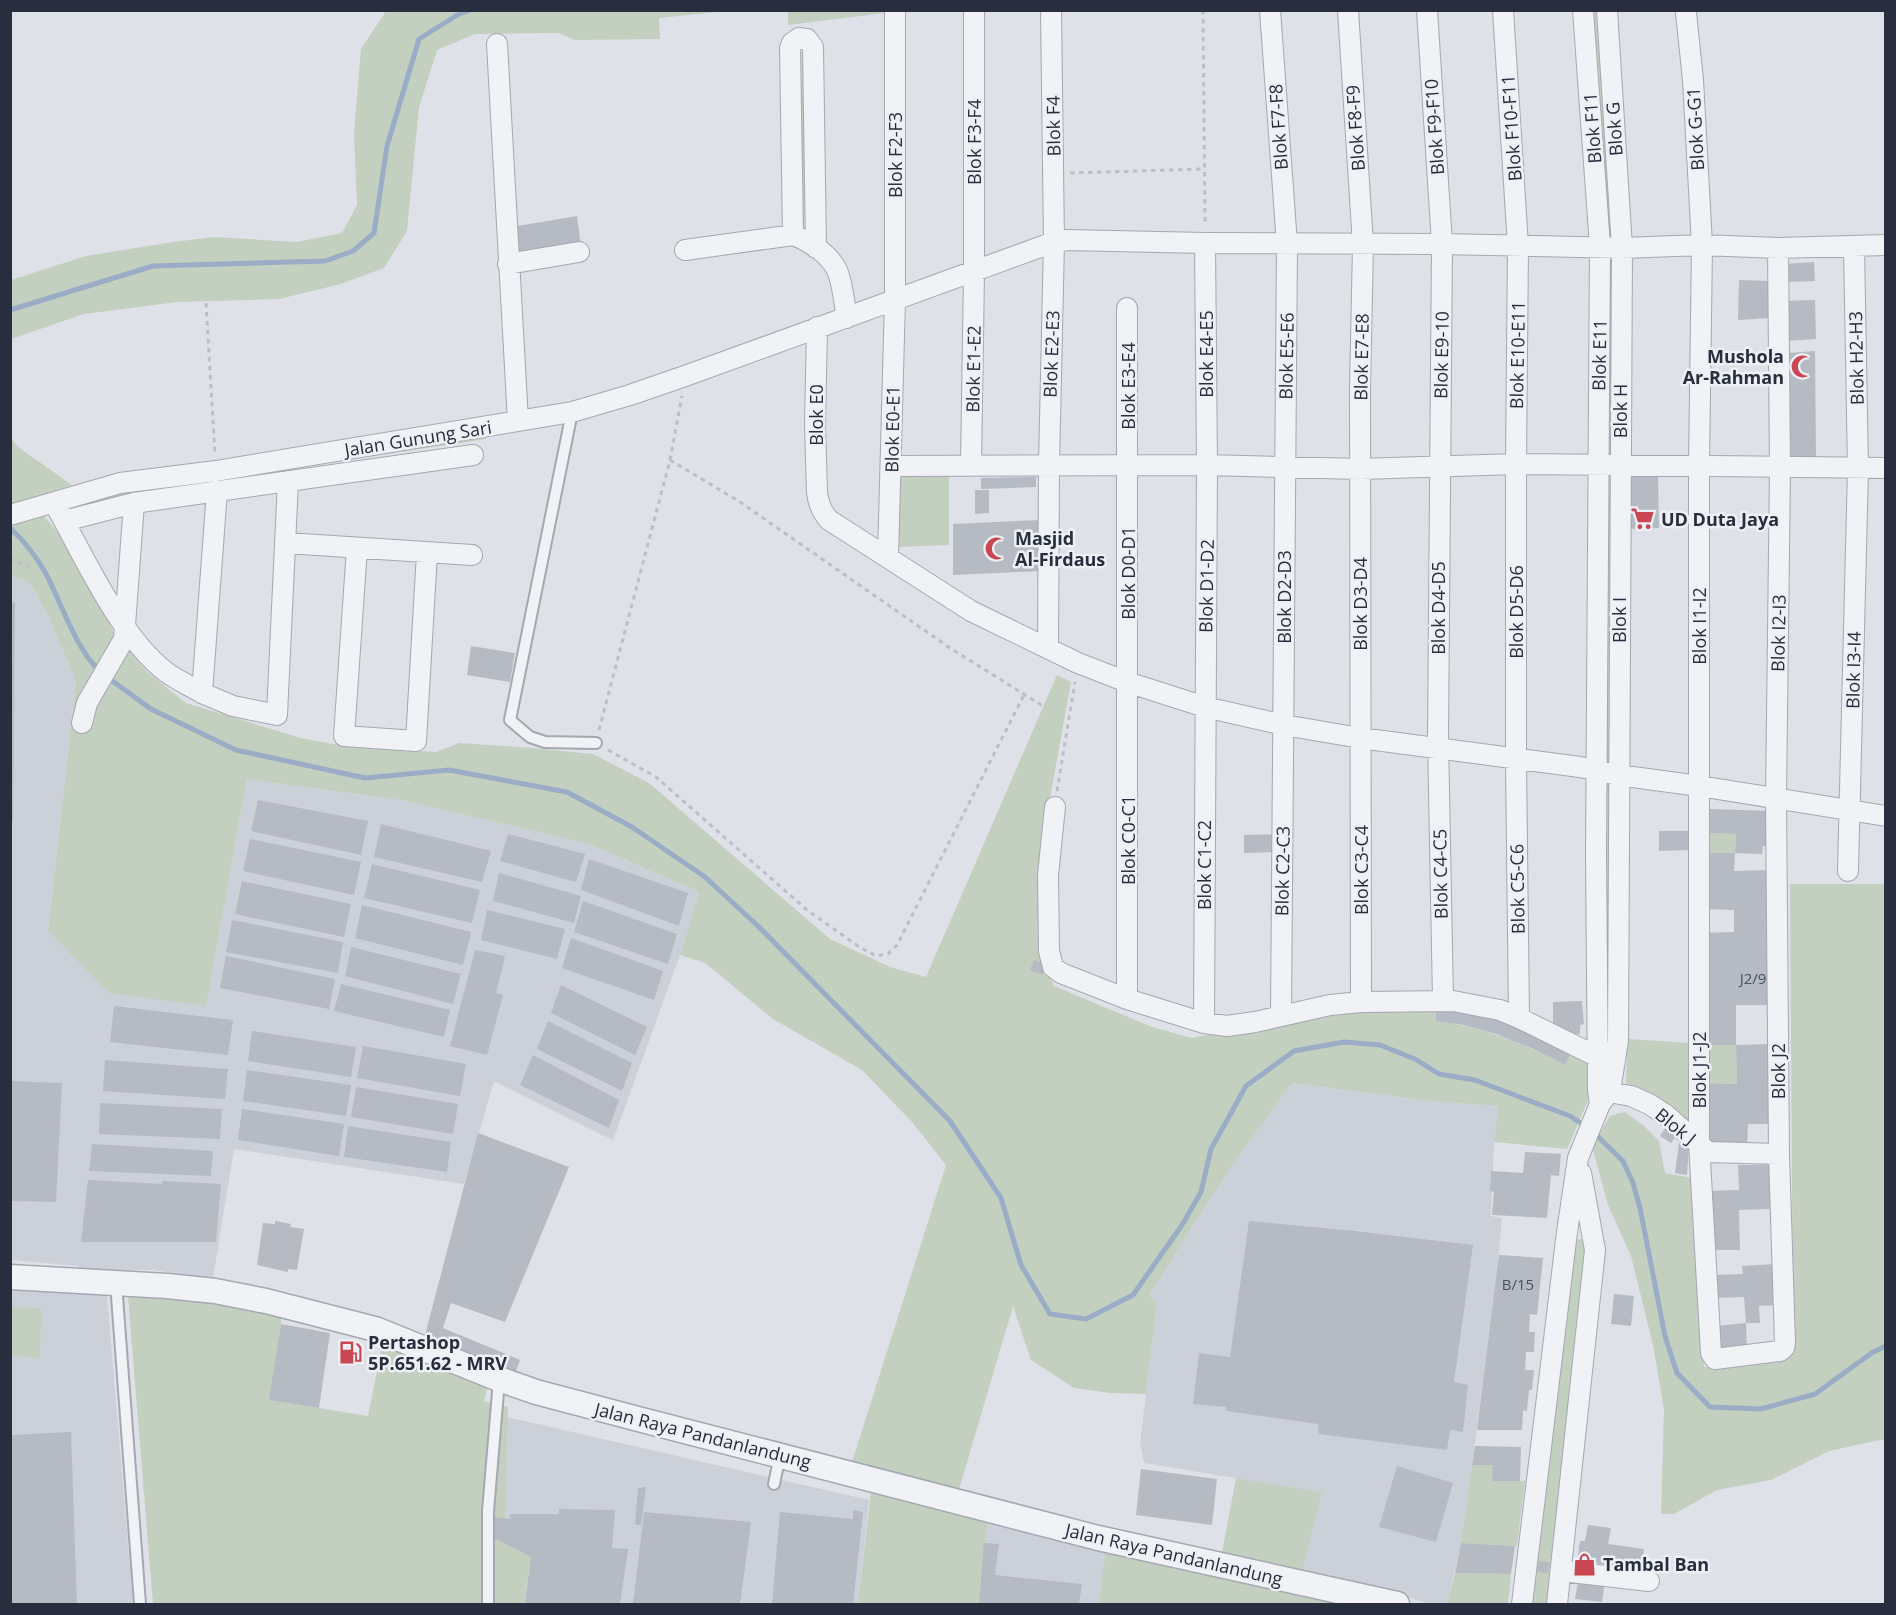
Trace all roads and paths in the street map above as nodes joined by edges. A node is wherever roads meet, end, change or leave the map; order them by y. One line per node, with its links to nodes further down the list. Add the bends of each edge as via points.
1 (895, 10): 33 (street, Blok F2-F3)
2 (974, 10): 32 (street, Blok F3-F4)
3 (1051, 10): 14 (street, Blok F4)
4 (1203, 10): 13 (path)
5 (1270, 10): 18 (street, Blok F7-F8)
6 (1348, 10): 20 (street, Blok F8-F9)
7 (1426, 10): 19 (street, Blok F9-F10)
8 (1503, 10): 23 (street, Blok F10-F11)
9 (1583, 10): 24 (street, Blok F11)
10 (1606, 10): 26 (street, Blok G)
11 (1686, 13): 21 (street, Blok G-G1)
12 (497, 44): 31 (street)
13 (1203, 169): 14 (path); 17 (path)
14 (1053, 173): 16 (street, Blok F4)
15 (792, 235): 25 (street); 25 (street, via 790,48 799,38 807,39 813,47); 29 (street)
16 (1054, 242): 17 (street, Jalan Gunung Sari); 32 (street, Jalan Gunung Sari); 45 (street, Blok E2-E3)
17 (1205, 243): 18 (street, Jalan Gunung Sari); 47 (street, Blok E4-E5)
18 (1287, 244): 20 (street, Jalan Gunung Sari); 53 (street, Blok E5-E6)
19 (1442, 244): 20 (street, Jalan Gunung Sari); 23 (street, Jalan Gunung Sari); 51 (street, Blok E9-10)
20 (1363, 245): 56 (street, Blok E7-E8)
21 (1702, 245): 26 (street, Jalan Gunung Sari); 28 (street, Jalan Gunung Sari); 52 (street, Blok G-G1)
22 (1886, 245): 27 (street, Jalan Gunung Sari)
23 (1518, 246): 24 (street, Jalan Gunung Sari); 43 (street, Blok E10-E11)
24 (1600, 246): 26 (street, Jalan Gunung Sari); 48 (street, Blok E11)
25 (816, 248): 36 (street, via 838,272)
26 (1622, 248): 49 (street, Blok H)
27 (1854, 248): 28 (street, Jalan Gunung Sari); 57 (street, Blok H2-H3)
28 (1778, 249): 54 (street, Blok I2-I3)
29 (685, 250)
30 (579, 252): 31 (street)
31 (508, 264): 40 (street)
32 (974, 273): 33 (street, Jalan Gunung Sari); 44 (street, Blok E1-E2)
33 (895, 300): 36 (street, Jalan Gunung Sari); 50 (street, Blok E0-E1)
34 (206, 303): 58 (path)
35 (1127, 308): 46 (street, Blok E3-E4)
36 (847, 318): 37 (street, Jalan Gunung Sari)
37 (817, 327): 38 (street, Jalan Gunung Sari); 69 (street, Blok E0, via 818,502 829,520)
38 (685, 376): 39 (street, Jalan Gunung Sari); 42 (path)
39 (572, 412): 40 (street, Jalan Gunung Sari); 83 (lane, via 510,720 530,737 545,742)
40 (518, 421): 58 (street, Jalan Gunung Sari)
41 (473, 455): 59 (street)
42 (670, 460): 77 (path, via 740,502 950,648); 83 (path)
43 (1516, 464): 48 (street); 51 (street); 85 (street, Blok D5-D6)
44 (971, 465): 45 (street); 50 (street)
45 (1048, 465): 46 (street); 73 (street, Blok E2-E3)
46 (1128, 465): 47 (street); 75 (street, Blok D0-D1)
47 (1207, 465): 53 (street); 79 (street, Blok D1-D2)
48 (1598, 465): 49 (street); 86 (street, Blok E11)
49 (1620, 465): 52 (street); 87 (street, Blok I)
50 (892, 466): 69 (street, Blok E0-E1)
51 (1440, 466): 56 (street); 84 (street, Blok D4-D5)
52 (1699, 466): 54 (street); 88 (street, Blok I1-I2)
53 (1285, 468): 56 (street); 81 (street, Blok D2-D3)
54 (1780, 468): 57 (street); 89 (street, Blok I2-I3)
55 (1886, 468): 57 (street)
56 (1360, 469): 82 (street, Blok D3-D4)
57 (1857, 469): 91 (street, Blok I3-I4)
58 (216, 471): 61 (street, Jalan Gunung Sari, via 120,483)
59 (288, 481): 60 (street); 65 (street)
60 (217, 491): 62 (street); 76 (street)
61 (54, 502): 63 (street, Jalan Gunung Sari); 64 (street)
62 (134, 503): 64 (street); 72 (street)
63 (17, 513)
64 (64, 522): 72 (street)
65 (286, 543): 66 (street); 76 (street, via 277,715 233,706)
66 (357, 548): 67 (street); 67 (street, via 344,736 416,741)
67 (427, 553): 68 (street)
68 (472, 555)
69 (888, 557): 73 (street, via 971,611)
70 (10, 559): 71 (path)
71 (30, 567)
72 (126, 629): 76 (street, via 165,671); 80 (street, via 119,649 87,703)
73 (1048, 648): 74 (street)
74 (1078, 663): 75 (street); 90 (path)
75 (1127, 682): 79 (street); 94 (street, Blok C0-C1)
76 (202, 693)
77 (1025, 693): 78 (path); 83 (path, via 897,945 888,954 876,956 807,910 656,777)
78 (1043, 706)
79 (1204, 707): 81 (street); 99 (street, Blok C1-C2)
80 (82, 723)
81 (1284, 725): 82 (street); 97 (street, Blok C2-C3)
82 (1360, 738): 84 (street); 96 (street, Blok C3-C4)
83 (596, 743)
84 (1438, 748): 85 (street); 95 (street, Blok C4-C5)
85 (1516, 760): 86 (street); 98 (street, Blok C5-C6)
86 (1597, 771): 87 (street); 100 (street, Blok E11)
87 (1618, 776): 88 (street); 101 (street, Blok I, via 1618,1041 1617,1057)
88 (1700, 786): 89 (street); 102 (street, Blok J1-J2)
89 (1776, 799): 91 (street); 103 (street, Blok J2)
90 (1055, 807): 94 (street, via 1048,875 1053,967)
91 (1851, 812): 92 (street); 93 (street, Blok I3-I4)
92 (1886, 816)
93 (1848, 871)
94 (1127, 999): 99 (street)
95 (1443, 1000): 96 (street); 98 (street)
96 (1361, 1002): 97 (street)
97 (1281, 1016): 99 (street, via 1227,1026)
98 (1519, 1017): 100 (street)
99 (1204, 1023)
100 (1598, 1057): 101 (street, Blok E11)
101 (1602, 1098): 102 (street, Blok J, via 1631,1096 1666,1115); 104 (street)
102 (1699, 1143): 103 (street, Blok J, via 1708,1152); 108 (street, Blok J1-J2, via 1711,1353 1715,1359 1779,1351)
103 (1779, 1154): 108 (street, Blok J2)
104 (1578, 1158): 105 (street); 105 (street)
105 (1580, 1233): 112 (street, via 1595,1250); 117 (street)
106 (10, 1278): 107 (street, Jalan Raya Pandanlandung)
107 (116, 1283): 109 (street, Jalan Raya Pandanlandung, via 215,1291 336,1318 375,1329); 114 (lane)
108 (1785, 1343)
109 (499, 1379): 110 (street, Jalan Raya Pandanlandung); 115 (lane, via 488,1511)
110 (780, 1455): 111 (lane); 116 (street, Jalan Raya Pandanlandung, via 1098,1538)
111 (774, 1484)
112 (1562, 1571): 113 (street); 118 (street)
113 (1649, 1581)
114 (140, 1605)
115 (488, 1605)
116 (1397, 1605)
117 (1521, 1605)
118 (1557, 1605)

